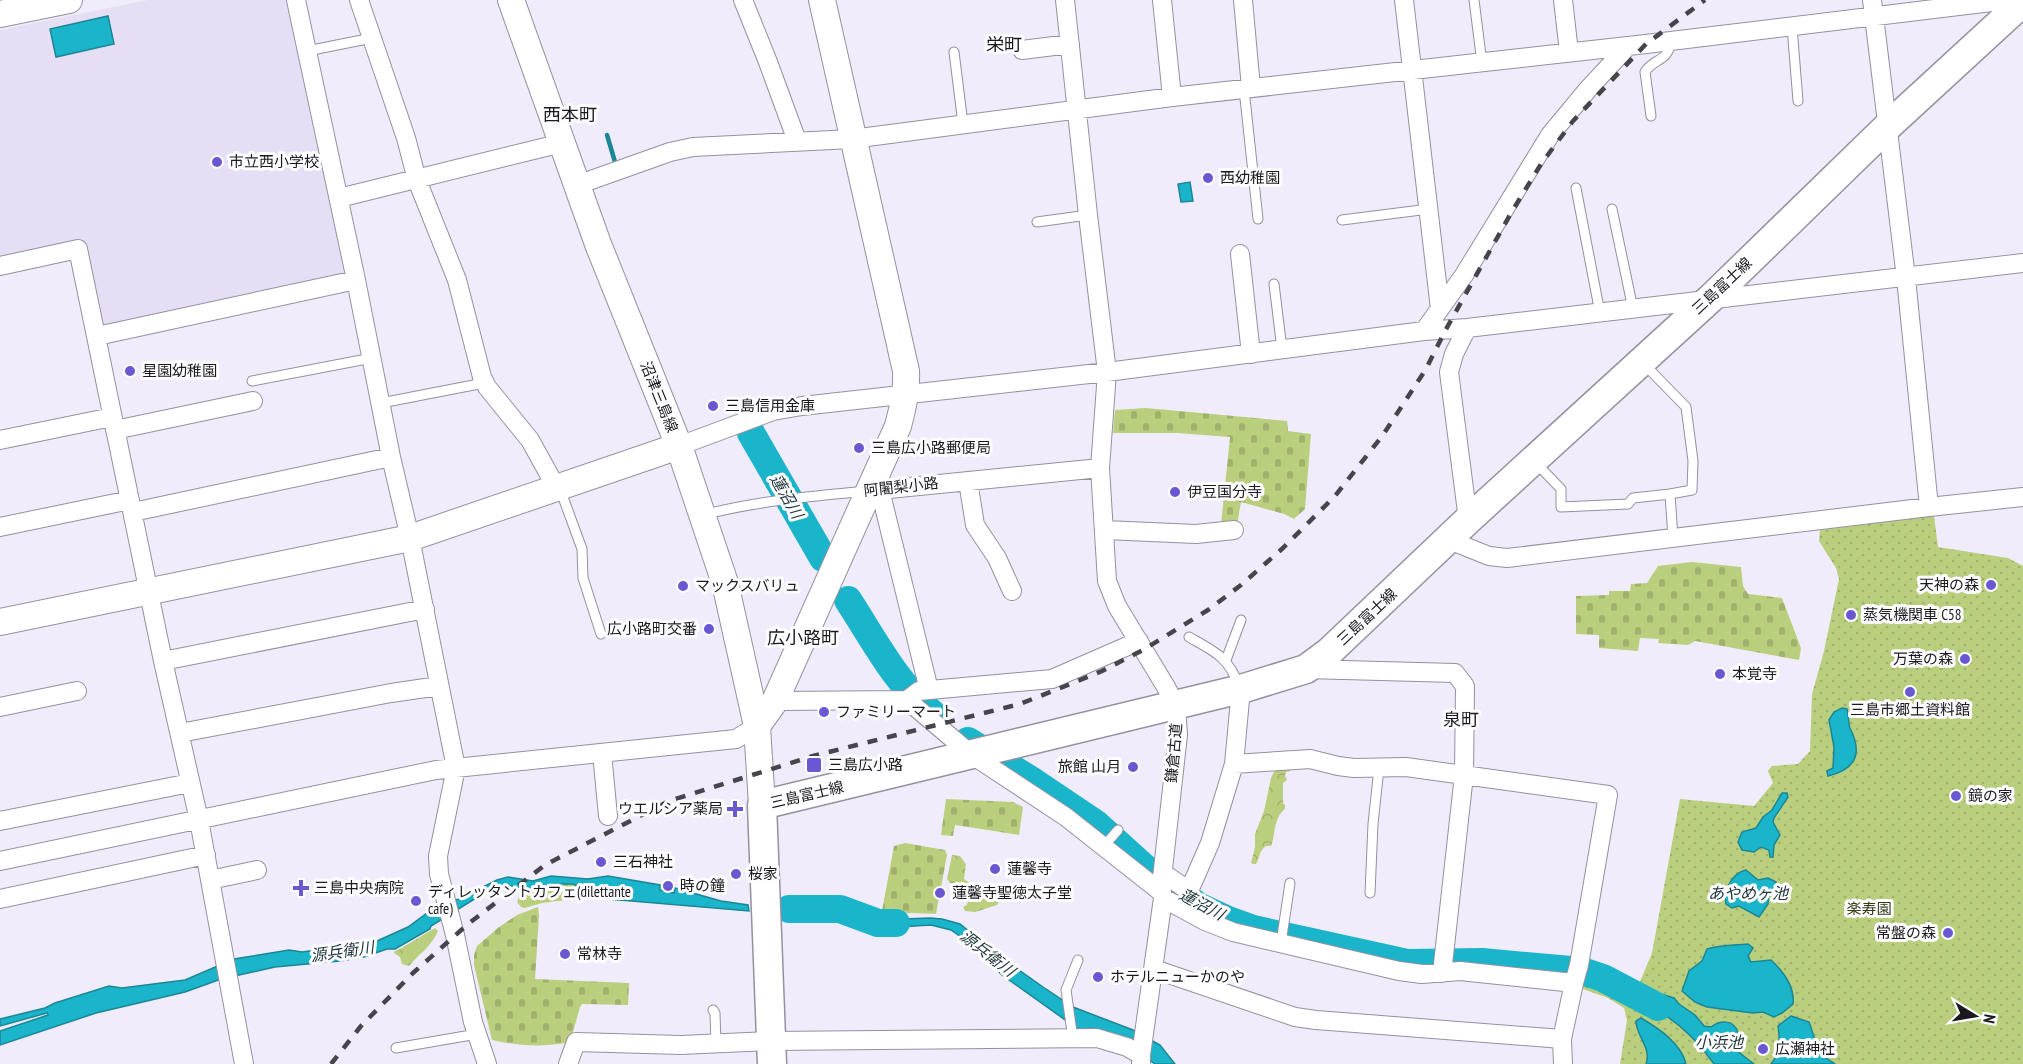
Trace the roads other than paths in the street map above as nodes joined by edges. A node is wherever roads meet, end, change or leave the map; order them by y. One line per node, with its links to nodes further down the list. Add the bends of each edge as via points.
1 (69, 0): 15 (street)
2 (296, 0): 24 (street)
3 (359, 0): 19 (street)
4 (511, 0): 38 (street, 沼津三島線)
5 (743, 0): 37 (street)
6 (822, 0): 36 (street)
7 (1065, 0): 21 (street, 鎌倉古道)
8 (1162, 0): 30 (street)
9 (1243, 0): 29 (street)
10 (1404, 0): 28 (street)
11 (1474, 0): 27 (lane)
12 (1563, 0): 26 (street)
13 (2008, 0): 16 (street)
14 (2023, 2): 35 (main road, 三島富士線)
15 (30, 4): 17 (street)
16 (1873, 9): 18 (street); 35 (street)
17 (0, 14)
18 (1792, 27): 20 (street); 31 (lane)
19 (372, 38): 24 (lane); 39 (street)
20 (1671, 41): 22 (street); 33 (lane, via 1670,51 1646,68)
21 (1070, 44): 23 (street); 32 (street, 鎌倉古道)
22 (1628, 46): 26 (street); 56 (street, via 1550,135)
23 (1022, 50)
24 (308, 51): 42 (street)
25 (954, 52): 34 (lane)
26 (1569, 52): 27 (street)
27 (1482, 63): 28 (street)
28 (1413, 71): 29 (street); 43 (street)
29 (1247, 89): 30 (street); 46 (lane)
30 (1173, 97): 32 (street)
31 (1798, 101)
32 (1077, 109): 34 (street); 45 (street, 鎌倉古道)
33 (1651, 116)
34 (963, 124): 36 (street)
35 (1887, 127): 52 (street); 55 (main road, 三島富士線)
36 (852, 139): 37 (street); 69 (street, via 906,371)
37 (796, 141): 40 (street, via 693,147)
38 (562, 143): 39 (street); 40 (street, 沼津三島線)
39 (417, 180): 42 (street); 68 (street, via 457,280)
40 (577, 185): 74 (street, 沼津三島線)
41 (1576, 188): 58 (lane)
42 (339, 198): 53 (street)
43 (1428, 209): 47 (lane); 56 (street)
44 (1612, 209): 57 (lane)
45 (1088, 215): 48 (lane); 66 (street, 鎌倉古道)
46 (1258, 219)
47 (1342, 220)
48 (1037, 222)
49 (1240, 254): 63 (street)
50 (2023, 263): 52 (street)
51 (0, 266): 61 (street, via 78,249)
52 (1906, 278): 55 (street); 84 (street)
53 (356, 280): 61 (street); 64 (street)
54 (1274, 284): 62 (lane)
55 (1710, 298): 57 (street); 65 (main road, 三島富士線)
56 (1440, 309): 60 (street)
57 (1633, 309): 58 (street)
58 (1600, 313): 59 (street)
59 (1467, 328): 60 (street); 89 (street, via 1449,372)
60 (1424, 332): 62 (street)
61 (97, 336): 72 (street)
62 (1282, 350): 63 (street)
63 (1251, 354): 66 (street)
64 (372, 358): 67 (lane); 71 (street)
65 (1642, 361): 76 (main road, 三島富士線); 81 (lane, via 1686,407 1693,461 1692,490)
66 (1107, 372): 69 (street); 77 (street, 鎌倉古道)
67 (252, 381)
68 (484, 383): 71 (lane); 79 (street, via 535,447)
69 (905, 393): 74 (street, via 773,411); 80 (street, via 898,426)
70 (253, 402): 72 (street)
71 (381, 404): 75 (street)
72 (113, 423): 73 (street); 83 (street)
73 (0, 440)
74 (679, 446): 79 (street); 85 (street, 沼津三島線)
75 (391, 458): 83 (street); 90 (street)
76 (1534, 460): 81 (lane, via 1561,489 1562,507 1628,504 1633,498); 89 (main road, 三島富士線)
77 (1100, 468): 78 (street, 阿闍梨小路); 87 (street, 鎌倉古道)
78 (968, 481): 80 (street, 阿闍梨小路); 93 (street, via 975,525 997,558)
79 (558, 487): 90 (street); 97 (lane, via 582,549 583,578)
80 (874, 490): 85 (lane, 阿闍梨小路, via 789,498); 106 (street); 107 (street)
81 (1670, 494): 91 (lane)
82 (2023, 497): 84 (street)
83 (131, 506): 86 (street); 92 (street)
84 (1929, 507): 91 (street)
85 (703, 515): 110 (street, 沼津三島線, via 725,583)
86 (0, 527)
87 (1104, 530): 88 (street, via 1196,534); 99 (street, 鎌倉古道, via 1109,588)
88 (1234, 530)
89 (1459, 530): 91 (street, via 1488,556 1507,558); 102 (main road, 三島富士線)
90 (411, 538): 92 (street); 94 (street)
91 (1673, 538)
92 (149, 590): 96 (street); 101 (street)
93 (1011, 591)
94 (424, 609): 101 (street); 103 (street)
95 (1241, 620): 100 (lane)
96 (0, 622)
97 (601, 634)
98 (1189, 637): 100 (lane)
99 (1139, 641): 106 (street, via 1053,679); 108 (street, 鎌倉古道)
100 (1226, 660): 104 (lane)
101 (164, 661): 111 (street)
102 (1306, 669): 104 (main road, 三島富士線); 117 (street, via 1455,673 1465,686)
103 (439, 686): 111 (street); 115 (street)
104 (1241, 689): 108 (main road, 三島富士線); 114 (street)
105 (77, 692): 109 (street)
106 (916, 694): 107 (street); 113 (street)
107 (775, 701): 110 (street)
108 (1176, 706): 113 (main road, 三島富士線); 130 (street, 鎌倉古道, via 1178,735)
109 (0, 707)
110 (757, 726): 112 (street, via 736,739); 119 (street, 沼津三島線)
111 (180, 733): 118 (street)
112 (602, 753): 115 (street); 120 (street)
113 (982, 753): 119 (main road, 三島富士線); 124 (street)
114 (1233, 764): 116 (street, via 1305,759); 130 (street, via 1210,843 1190,891)
115 (456, 768): 121 (street); 139 (street, via 438,856 439,874)
116 (1379, 768): 117 (street, via 1406,767); 131 (lane)
117 (1464, 775): 135 (street); 137 (street, via 1608,795)
118 (190, 783): 121 (street); 122 (street)
119 (762, 806): 144 (main road, 三島富士線)
120 (609, 816)
121 (199, 820): 125 (street); 126 (street)
122 (0, 821)
123 (1117, 831): 124 (lane)
124 (1106, 844): 130 (street)
125 (206, 855): 128 (street); 132 (street)
126 (0, 861)
127 (257, 870): 128 (street)
128 (210, 880): 146 (street)
129 (1290, 883): 133 (lane)
130 (1162, 885): 133 (street, via 1220,917 1233,932); 136 (street, 鎌倉古道)
131 (1370, 893)
132 (0, 899)
133 (1281, 937): 135 (street, via 1399,971 1422,974)
134 (1078, 960): 140 (lane, via 1066,990)
135 (1442, 966): 137 (street, via 1460,971)
136 (1154, 969): 141 (street, via 1295,1017); 145 (street, 鎌倉古道)
137 (1577, 975): 141 (street)
138 (712, 1010): 142 (lane)
139 (477, 1034): 143 (lane); 147 (street)
140 (1073, 1034): 144 (street); 145 (street, via 1127,1047)
141 (1562, 1039): 149 (street)
142 (716, 1044): 144 (street); 148 (street, via 576,1042)
143 (396, 1048)
144 (771, 1053)
145 (1141, 1058)
146 (244, 1064)
147 (487, 1064)
148 (568, 1064)
149 (1563, 1064)

